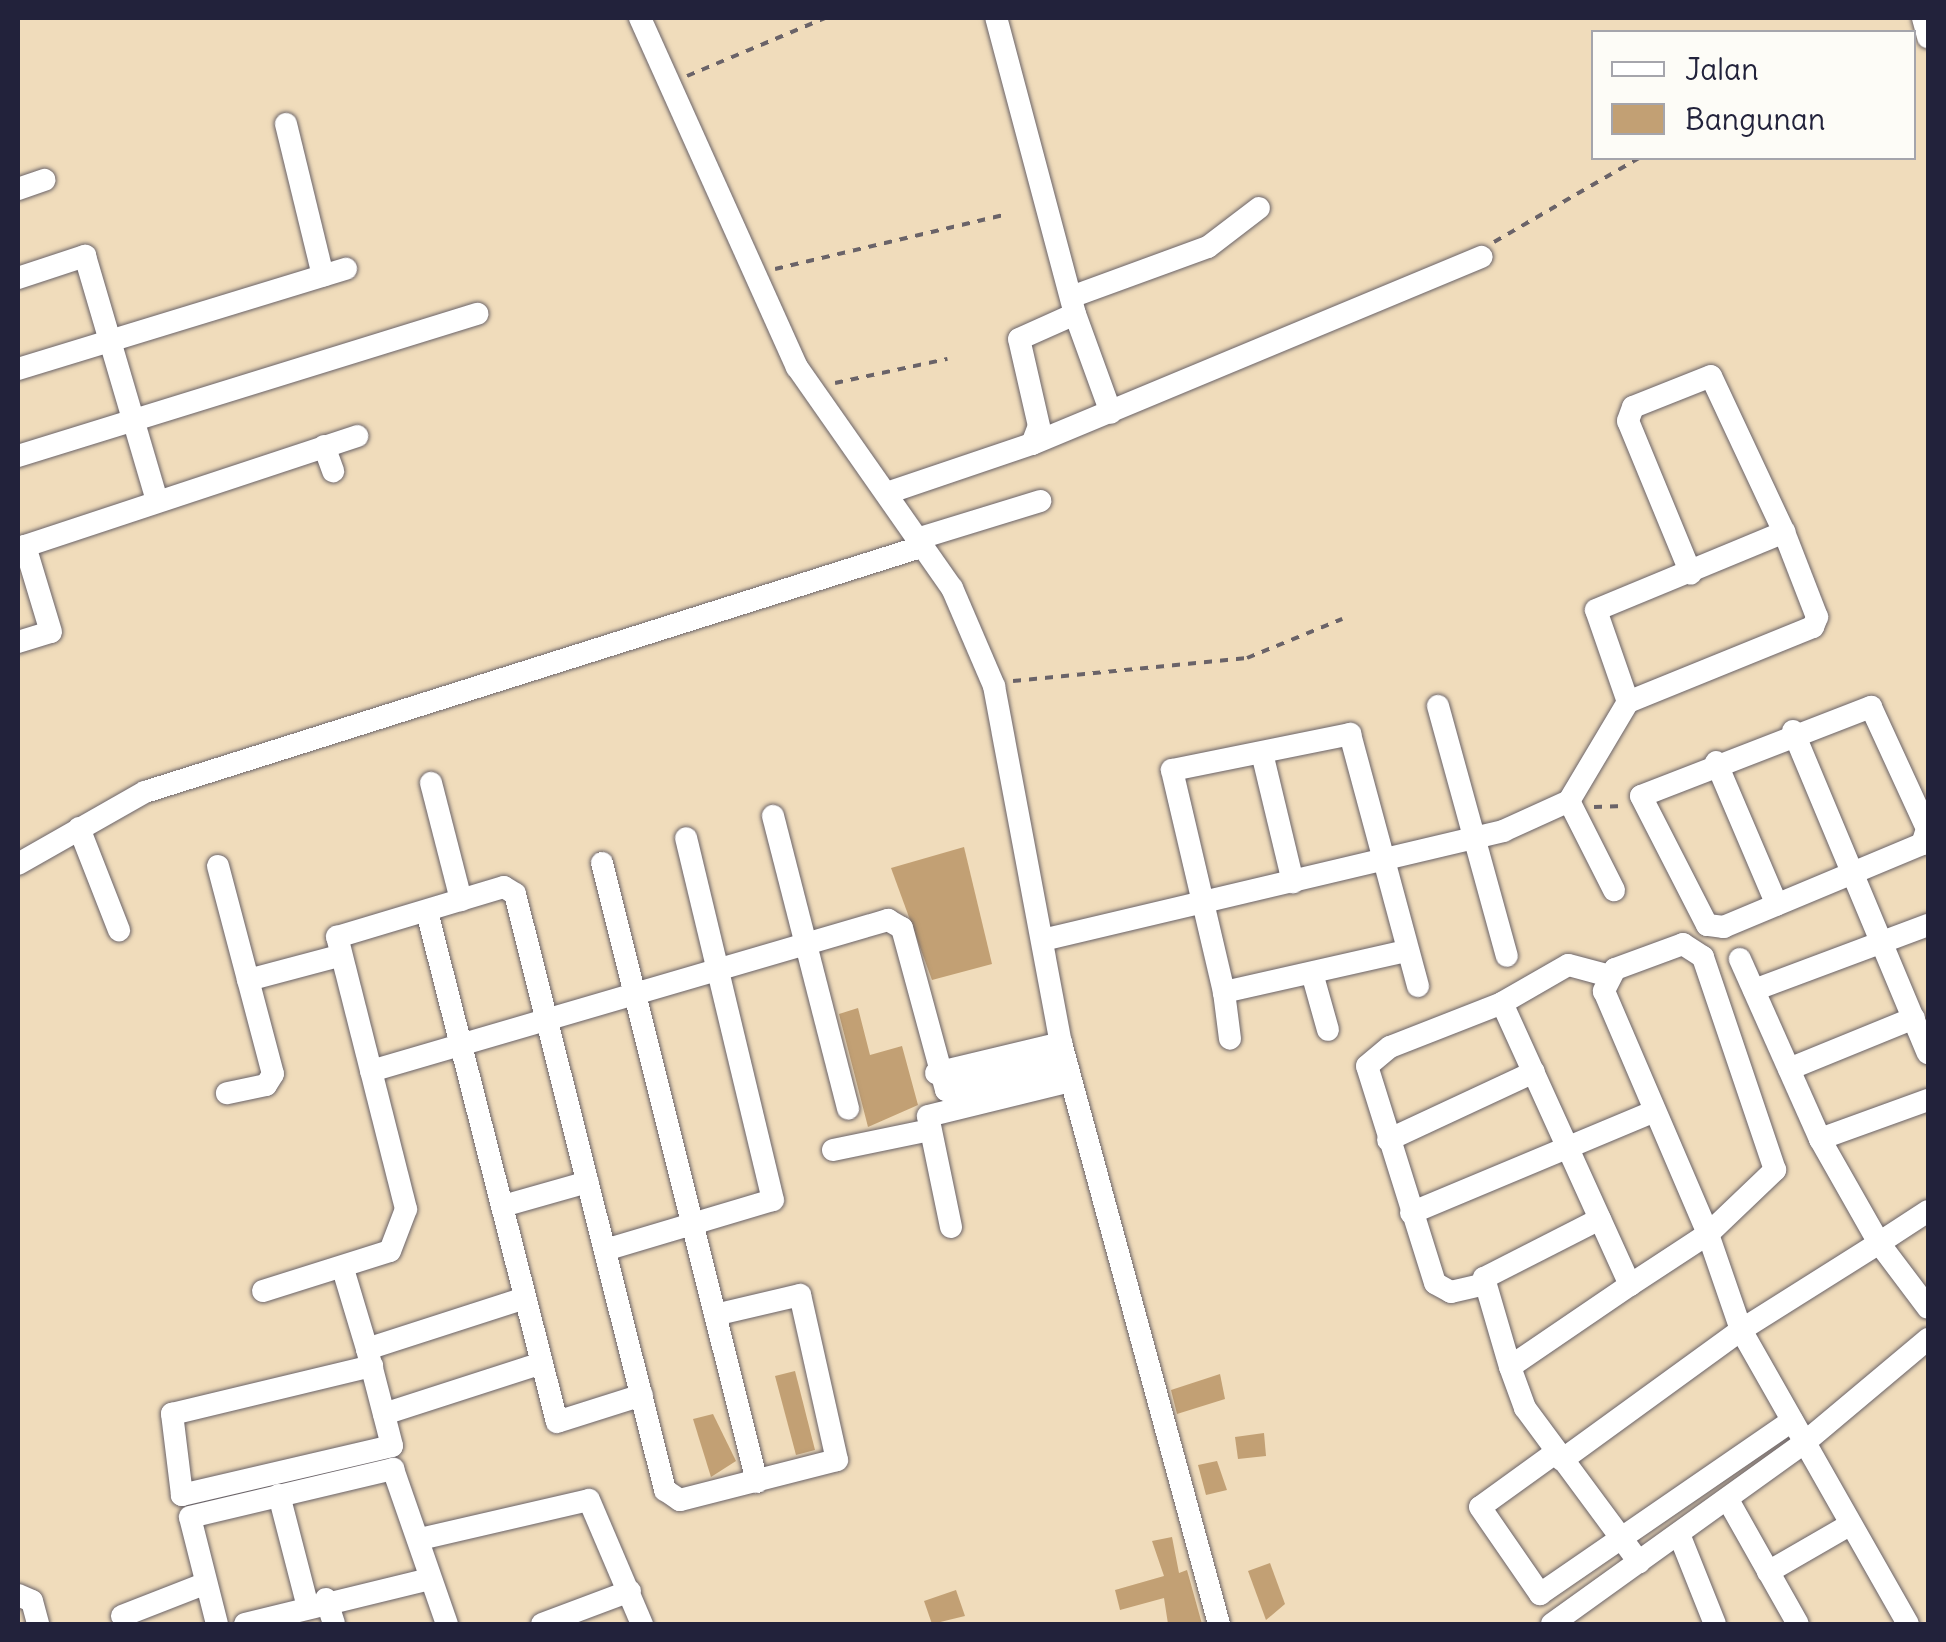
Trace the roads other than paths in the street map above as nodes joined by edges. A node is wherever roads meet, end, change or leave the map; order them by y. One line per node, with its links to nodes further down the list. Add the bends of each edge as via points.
1 (640, 18): 22 (street, via 811,388)
2 (996, 18): 11 (street)
3 (1923, 18): 4 (street)
4 (1928, 37)
5 (286, 124): 13 (street, via 334,272)
6 (44, 180): 7 (street)
7 (18, 190)
8 (1259, 208): 11 (street, via 1208,246)
9 (1482, 258): 15 (street)
10 (18, 278): 13 (street, via 85,256)
11 (1073, 306): 15 (street); 18 (street, via 1019,340 1039,426)
12 (478, 314): 16 (street)
13 (109, 341): 14 (street); 16 (street)
14 (18, 369)
15 (1112, 414): 18 (street)
16 (133, 422): 20 (street); 23 (street)
17 (357, 436): 19 (street)
18 (1032, 444): 22 (street)
19 (324, 446): 21 (street); 23 (street)
20 (18, 456)
21 (332, 471)
22 (886, 493): 26 (street)
23 (157, 501): 28 (street, via 26,546 51,632)
24 (1040, 502): 26 (street)
25 (1784, 532): 27 (street); 27 (street, via 1716,377 1633,408 1629,430); 29 (street, via 1815,624)
26 (922, 542): 37 (street, via 217,768); 53 (street, via 994,686)
27 (1691, 574): 29 (street, via 1596,610)
28 (18, 642)
29 (1628, 702): 35 (street)
30 (1438, 706): 38 (street)
31 (1794, 731): 33 (street); 44 (street); 44 (street, via 1871,707 1923,820 1922,844)
32 (1262, 754): 40 (street, via 1348,732); 45 (street); 48 (street, via 1169,775)
33 (1716, 762): 49 (street); 49 (street, via 1641,796 1707,925)
34 (431, 783): 47 (street)
35 (1569, 803): 38 (street); 46 (street)
36 (773, 816): 55 (street)
37 (79, 828): 42 (street); 52 (street)
38 (1471, 833): 40 (street); 58 (street)
39 (686, 838): 60 (street)
40 (1382, 855): 45 (street); 56 (street)
41 (602, 863): 67 (street)
42 (18, 864)
43 (218, 866): 63 (street)
44 (1853, 874): 49 (street); 54 (street)
45 (1291, 876): 48 (street)
46 (1614, 890)
47 (462, 900): 50 (street); 69 (street, via 512,888)
48 (1200, 900): 53 (street); 66 (street)
49 (1777, 905)
50 (426, 912): 57 (street, via 344,933); 73 (street)
51 (1928, 925): 54 (street)
52 (119, 930)
53 (1047, 939): 74 (street)
54 (1882, 942): 65 (street); 71 (street)
55 (808, 944): 60 (street); 74 (street, via 879,921 900,925 936,1073); 80 (street)
56 (1406, 951): 61 (street); 64 (street)
57 (338, 956): 63 (street); 76 (street)
58 (1507, 956)
59 (1740, 959): 65 (street)
60 (718, 971): 67 (street); 92 (street, via 773,1200)
61 (1312, 973): 66 (street); 70 (street)
62 (1606, 975): 68 (street, via 1568,965); 81 (street, via 1604,991); 94 (street, via 1683,944 1702,957 1775,1170)
63 (248, 980): 78 (street, via 272,1074 266,1085)
64 (1418, 986)
65 (1754, 990): 75 (street)
66 (1224, 992): 72 (street)
67 (634, 997): 69 (street); 92 (street)
68 (1502, 1002): 77 (street); 84 (street, via 1370,1058)
69 (547, 1019): 73 (street); 87 (street)
70 (1328, 1030)
71 (1923, 1033): 75 (street)
72 (1230, 1039)
73 (461, 1044): 76 (street); 88 (street)
74 (1065, 1062): 82 (street, via 928,1116); 136 (street)
75 (1789, 1069): 83 (street)
76 (371, 1071): 97 (street, via 406,1210 390,1251)
77 (1534, 1072): 84 (street); 85 (street)
78 (227, 1092)
79 (1928, 1100): 83 (street)
80 (848, 1109)
81 (1655, 1111): 85 (street); 94 (street)
82 (930, 1130): 86 (street); 93 (street)
83 (1820, 1139): 95 (street)
84 (1388, 1140): 90 (street)
85 (1566, 1146): 90 (street); 91 (street)
86 (832, 1150)
87 (588, 1182): 88 (street); 96 (street)
88 (503, 1206): 101 (street)
89 (1928, 1210): 95 (street)
90 (1410, 1213): 98 (street, via 1435,1283 1451,1292)
91 (1600, 1219): 98 (street, via 1488,1273); 99 (street)
92 (693, 1226): 96 (street); 103 (street)
93 (952, 1227)
94 (1708, 1234): 99 (street); 104 (street)
95 (1879, 1243): 102 (street); 104 (street)
96 (605, 1250): 109 (street)
97 (343, 1269): 100 (street); 106 (street)
98 (1481, 1285): 108 (street)
99 (1630, 1285): 108 (street)
100 (263, 1291)
101 (525, 1298): 106 (street); 107 (street)
102 (1928, 1308)
103 (715, 1315): 114 (street); 114 (street, via 795,1292 822,1376 840,1455)
104 (1742, 1330): 111 (street); 113 (street)
105 (1928, 1339): 112 (street)
106 (369, 1358): 110 (street); 110 (street, via 172,1414 182,1495 387,1453)
107 (542, 1363): 109 (street, via 557,1422); 110 (street)
108 (1510, 1367): 113 (street)
109 (642, 1396): 114 (street, via 670,1496)
110 (384, 1414)
111 (1792, 1422): 112 (street); 120 (street)
112 (1804, 1443): 116 (street); 117 (street)
113 (1559, 1457): 120 (street); 120 (street, via 1480,1507 1526,1584 1544,1593)
114 (757, 1482)
115 (279, 1494): 119 (street, via 393,1469); 124 (street, via 190,1517); 127 (street)
116 (1728, 1500): 118 (street); 122 (street)
117 (1846, 1526): 122 (street); 140 (street)
118 (1679, 1534): 121 (street); 138 (street)
119 (420, 1538): 123 (street); 125 (street, via 583,1498 596,1506)
120 (1622, 1540): 121 (street)
121 (1639, 1562): 137 (street)
122 (1768, 1572): 139 (street)
123 (428, 1579): 127 (street); 133 (street)
124 (204, 1584): 128 (street); 130 (street)
125 (630, 1591): 134 (street); 135 (street)
126 (18, 1595): 129 (street, via 32,1601)
127 (317, 1601): 131 (street); 132 (street)
128 (122, 1616)
129 (38, 1624)
130 (217, 1624)
131 (245, 1624)
132 (334, 1624)
133 (448, 1624)
134 (542, 1624)
135 (642, 1624)
136 (1219, 1624)
137 (1552, 1624)
138 (1715, 1624)
139 (1798, 1624)
140 (1908, 1624)

